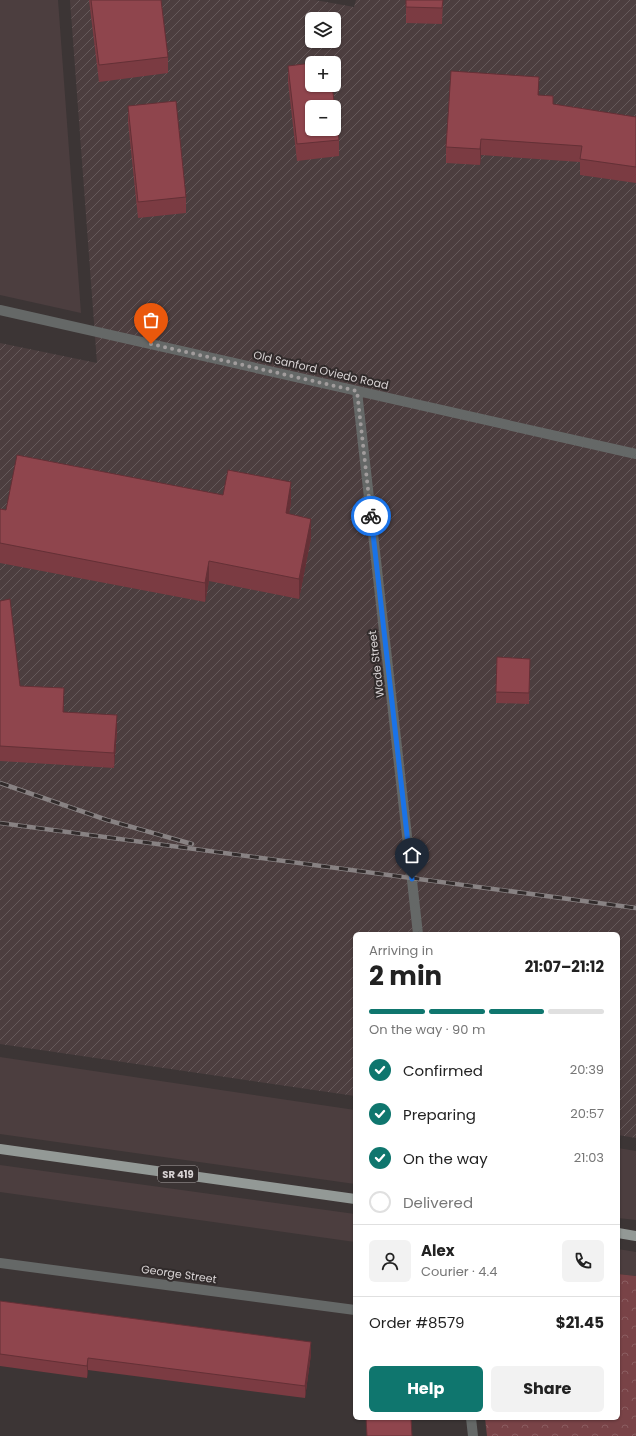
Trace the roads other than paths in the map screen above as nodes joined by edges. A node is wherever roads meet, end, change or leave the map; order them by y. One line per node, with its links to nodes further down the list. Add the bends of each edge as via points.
1 (0, 310): 2 (street, Old Sanford Oviedo Road)
2 (357, 391): 3 (street, Old Sanford Oviedo Road); 4 (street, Wade Street)
3 (636, 454)
4 (418, 932)
5 (0, 1150): 6 (main road, SR 419)
6 (353, 1199)
7 (620, 1234): 8 (main road)
8 (636, 1236)
9 (0, 1263): 10 (street, George Street)
10 (353, 1310)
11 (471, 1420): 12 (street)
12 (473, 1436)

